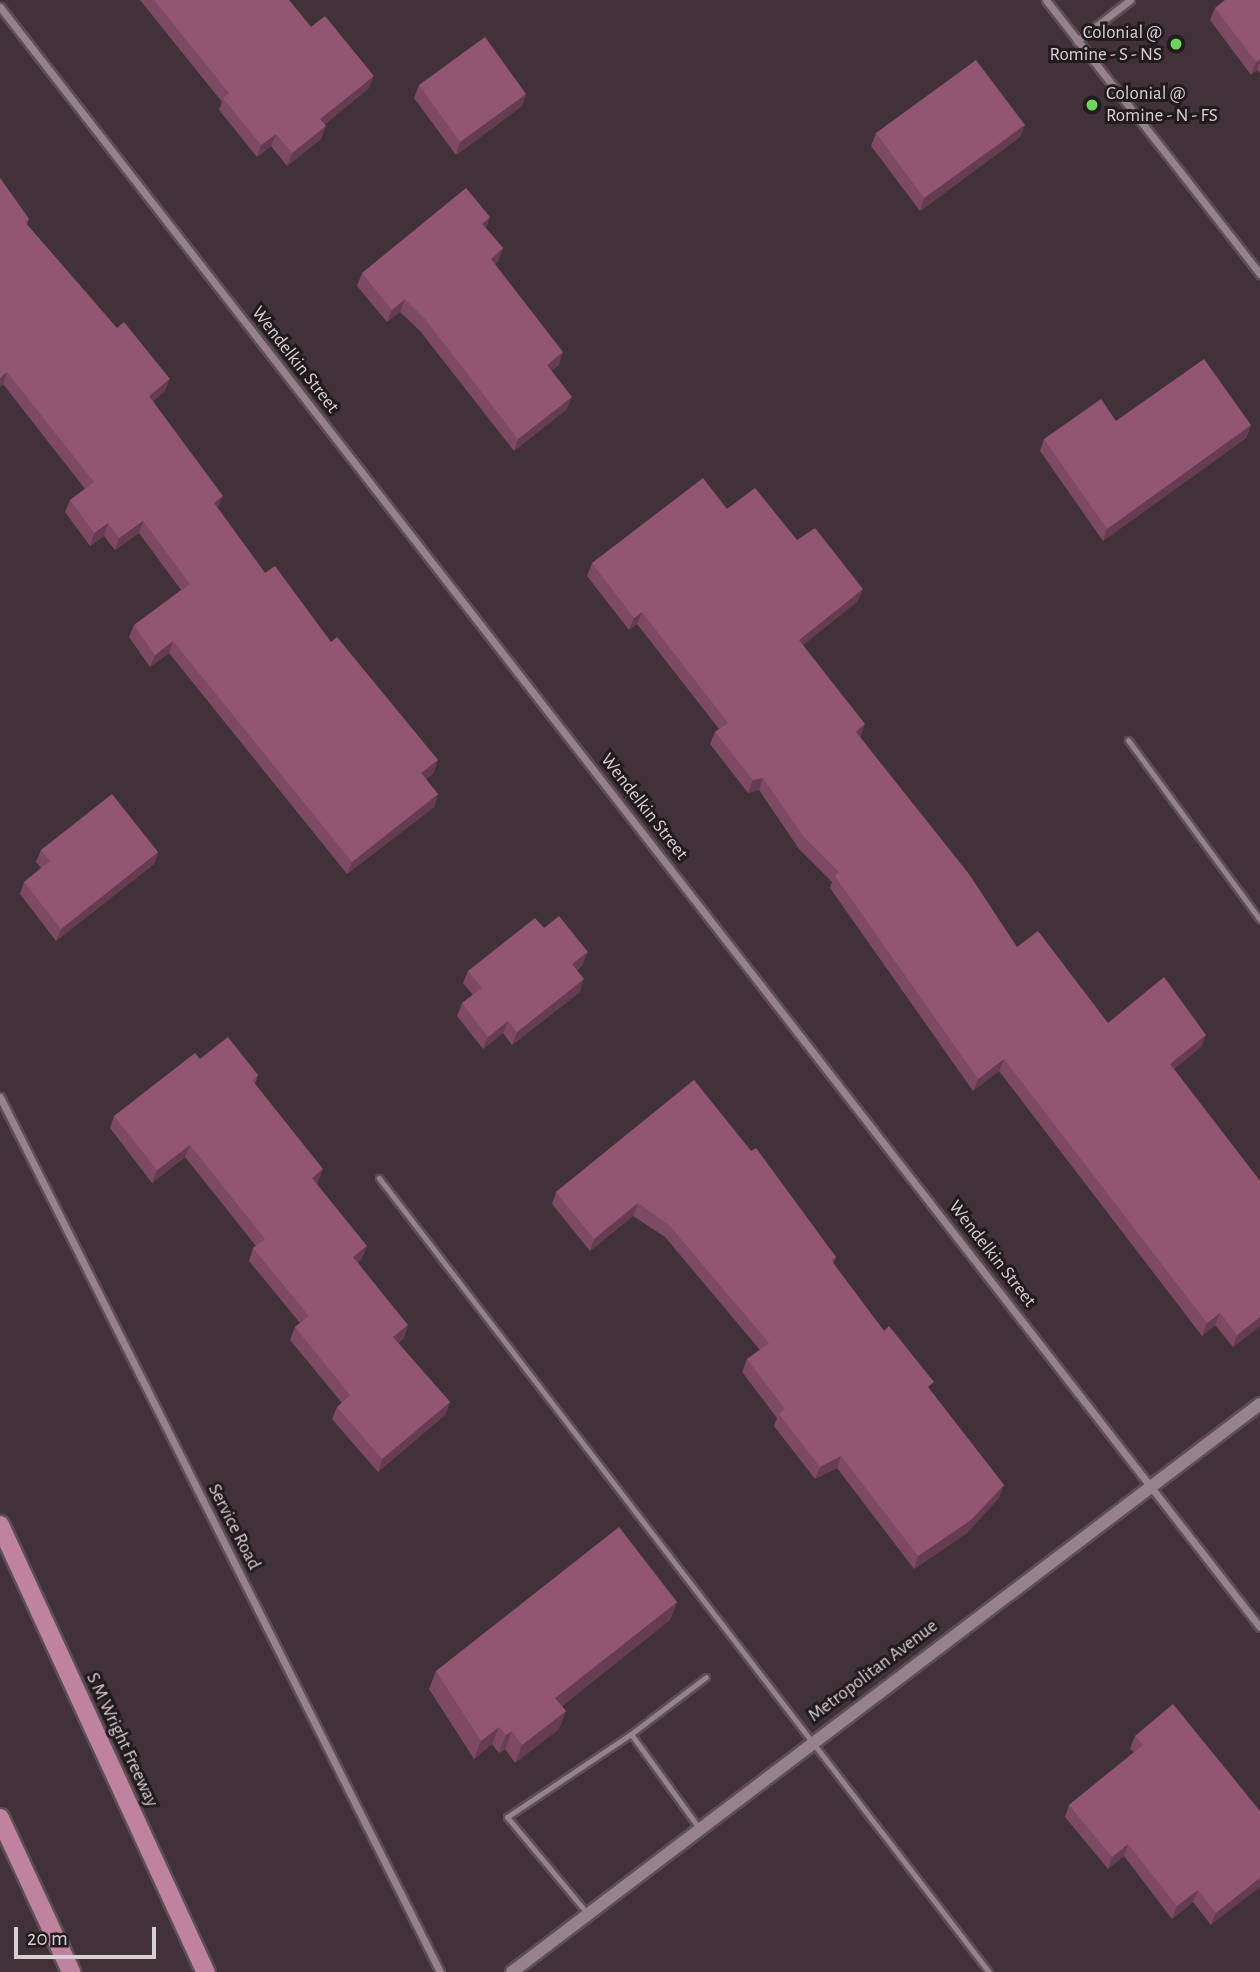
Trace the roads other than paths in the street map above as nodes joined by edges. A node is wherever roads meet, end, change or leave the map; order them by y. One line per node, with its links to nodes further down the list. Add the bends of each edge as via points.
1 (1046, 0): 4 (street)
2 (1130, 0): 4 (street)
3 (0, 7): 11 (street, Wendelkin Street)
4 (1077, 41): 5 (street)
5 (1260, 274)
6 (1128, 740): 7 (lane)
7 (1260, 920)
8 (0, 1097): 22 (street, Service Road)
9 (379, 1178): 16 (lane)
10 (1260, 1404): 11 (street, Metropolitan Avenue)
11 (1153, 1485): 13 (street, Wendelkin Street); 16 (street, Metropolitan Avenue)
12 (0, 1525): 21 (main road, S M Wright Freeway)
13 (1260, 1627)
14 (705, 1677): 15 (lane)
15 (631, 1734): 18 (lane); 19 (lane, via 508,1817)
16 (813, 1741): 18 (street, Metropolitan Avenue); 24 (lane)
17 (0, 1818): 20 (main road)
18 (699, 1828): 19 (street, Metropolitan Avenue)
19 (588, 1914): 23 (street, Metropolitan Avenue)
20 (71, 1972)
21 (206, 1972)
22 (440, 1972)
23 (512, 1972)
24 (989, 1972)

